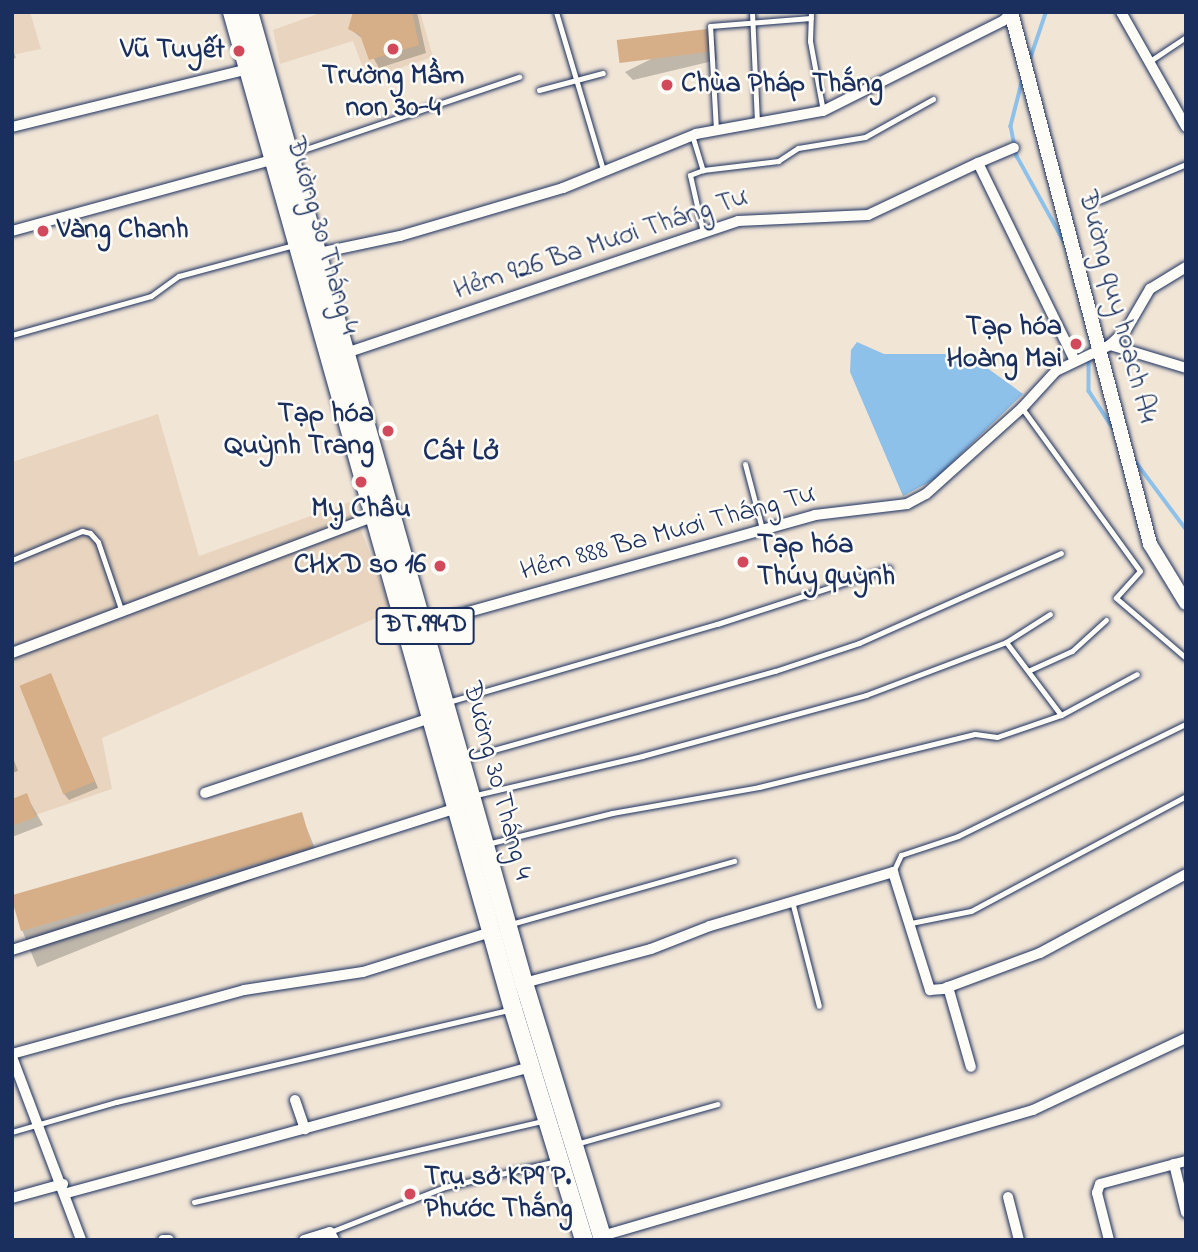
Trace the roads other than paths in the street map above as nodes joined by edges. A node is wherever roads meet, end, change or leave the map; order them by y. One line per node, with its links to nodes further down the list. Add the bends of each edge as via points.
1 (232, 12): 11 (main road, Đường 30 Tháng 4 / ĐT.994D)
2 (249, 12): 24 (main road, Đường 30 Tháng 4 / ĐT.994D)
3 (556, 12): 14 (lane)
4 (751, 12): 8 (lane)
5 (1121, 12): 10 (street)
6 (1012, 14): 17 (street); 37 (street, Đường quy hoạch A4)
7 (811, 15): 8 (lane); 17 (lane, via 810,41)
8 (752, 22): 18 (lane); 21 (lane, via 710,26)
9 (1186, 37): 10 (lane)
10 (1150, 61): 20 (street)
11 (248, 69): 19 (street); 25 (main road, Đường 30 Tháng 4 / ĐT.994D)
12 (603, 73): 14 (lane)
13 (519, 77): 24 (lane)
14 (576, 80): 15 (lane); 28 (lane)
15 (539, 90)
16 (933, 99): 29 (lane, via 865,137 799,148 778,161)
17 (823, 111): 18 (street)
18 (757, 123): 21 (street)
19 (12, 127)
20 (1186, 127)
21 (716, 129): 22 (street)
22 (692, 135): 28 (street); 29 (lane)
23 (1014, 148): 26 (street, Hẻm 926 Ba Mươi Tháng Tư)
24 (289, 154): 25 (lane); 34 (main road, Đường 30 Tháng 4 / ĐT.994D)
25 (271, 160): 31 (street); 33 (main road, Đường 30 Tháng 4 / ĐT.994D)
26 (978, 163): 32 (street, Hẻm 926 Ba Mươi Tháng Tư, via 869,215 763,216); 39 (street)
27 (1186, 163): 30 (lane)
28 (603, 170): 34 (street, via 499,208)
29 (702, 170): 32 (lane, via 690,175)
30 (1099, 201)
31 (12, 231)
32 (704, 232): 38 (street, Hẻm 926 Ba Mươi Tháng Tư)
33 (297, 244): 36 (lane, via 179,276 150,296); 44 (main road, Đường 30 Tháng 4 / ĐT.994D)
34 (319, 253): 38 (main road, Đường 30 Tháng 4 / ĐT.994D)
35 (1186, 267): 37 (street, Hẻm 888 Ba Mươi Tháng Tư, via 1150,289 1126,330)
36 (12, 335)
37 (1106, 346): 39 (street, Hẻm 888 Ba Mươi Tháng Tư); 40 (street); 49 (street, Đường quy hoạch A4, via 1150,544)
38 (346, 352): 43 (main road, Đường 30 Tháng 4 / ĐT.994D)
39 (1075, 362): 41 (street, Hẻm 888 Ba Mươi Tháng Tư, via 1056,371)
40 (1186, 368)
41 (1022, 408): 45 (street, Hẻm 888 Ba Mươi Tháng Tư, via 926,494 907,504 845,509); 56 (lane, via 1140,571 1116,598)
42 (745, 464): 45 (lane)
43 (392, 509): 44 (main road); 53 (main road, Đường 30 Tháng 4 / ĐT.994D)
44 (374, 516): 50 (street); 53 (main road, Đường 30 Tháng 4 / ĐT.994D)
45 (762, 529): 53 (street, Hẻm 888 Ba Mươi Tháng Tư)
46 (1061, 553): 63 (lane, via 933,612 799,663)
47 (12, 560): 50 (lane, via 82,531 90,533 98,542)
48 (889, 568): 59 (lane, via 717,624)
49 (1186, 603)
50 (122, 612): 55 (street)
51 (1050, 614): 54 (lane)
52 (1106, 620): 57 (lane, via 1072,651)
53 (417, 626): 59 (main road, Đường 30 Tháng 4 / ĐT.994D); 61 (main road, Đường 30 Tháng 4 / ĐT.994D)
54 (1006, 642): 57 (lane); 65 (lane, via 866,695)
55 (12, 653)
56 (1186, 658)
57 (1030, 670): 60 (lane)
58 (1137, 674): 60 (lane)
59 (448, 702): 63 (main road, Đường 30 Tháng 4 / ĐT.994D)
60 (1061, 715): 68 (lane, via 997,737 975,734 759,787 612,813)
61 (431, 718): 64 (street); 67 (main road, Đường 30 Tháng 4 / ĐT.994D)
62 (1186, 724): 70 (lane, via 958,836 901,855)
63 (462, 758): 65 (main road, Đường 30 Tháng 4 / ĐT.994D)
64 (205, 793)
65 (473, 796): 68 (main road, Đường 30 Tháng 4 / ĐT.994D)
66 (1186, 796): 73 (lane, via 971,911)
67 (457, 808): 75 (main road, Đường 30 Tháng 4 / ĐT.994D); 76 (street)
68 (487, 844): 74 (main road, Đường 30 Tháng 4 / ĐT.994D)
69 (734, 862): 74 (lane)
70 (893, 872): 72 (street); 73 (street)
71 (1186, 874): 78 (street, via 1041,953)
72 (793, 905): 77 (street); 79 (lane)
73 (911, 923): 78 (street, via 930,990)
74 (508, 925): 75 (main road); 77 (main road, Đường 30 Tháng 4 / ĐT.994D)
75 (491, 932): 80 (main road, Đường 30 Tháng 4 / ĐT.994D); 82 (street, via 363,972 244,990)
76 (12, 950)
77 (524, 983): 91 (main road, Đường 30 Tháng 4 / ĐT.994D)
78 (948, 987): 84 (street)
79 (819, 1006)
80 (513, 1009): 83 (main road, Đường 30 Tháng 4 / ĐT.994D); 88 (lane, via 116,1102)
81 (1186, 1038): 100 (street, via 1033,1110)
82 (12, 1055): 88 (street)
83 (532, 1067): 87 (main road, Đường 30 Tháng 4 / ĐT.994D); 89 (street)
84 (971, 1067)
85 (295, 1100): 89 (street)
86 (718, 1104): 91 (lane)
87 (548, 1120): 92 (main road, Đường 30 Tháng 4 / ĐT.994D); 97 (lane)
88 (37, 1126): 90 (lane); 94 (street)
89 (304, 1129): 94 (street)
90 (12, 1132)
91 (573, 1145): 100 (main road, Đường 30 Tháng 4 / ĐT.994D)
92 (560, 1160): 99 (lane, via 445,1187); 100 (main road, Đường 30 Tháng 4 / ĐT.994D)
93 (1180, 1162): 98 (street); 106 (street, via 1100,1184 1097,1193)
94 (65, 1189): 96 (street); 101 (street)
95 (1008, 1197): 105 (street)
96 (12, 1198)
97 (194, 1202)
98 (1186, 1213)
99 (332, 1236): 104 (street)
100 (596, 1239)
101 (81, 1240)
102 (163, 1240): 103 (street)
103 (169, 1240)
104 (303, 1240)
105 (1019, 1240)
106 (1109, 1240)

